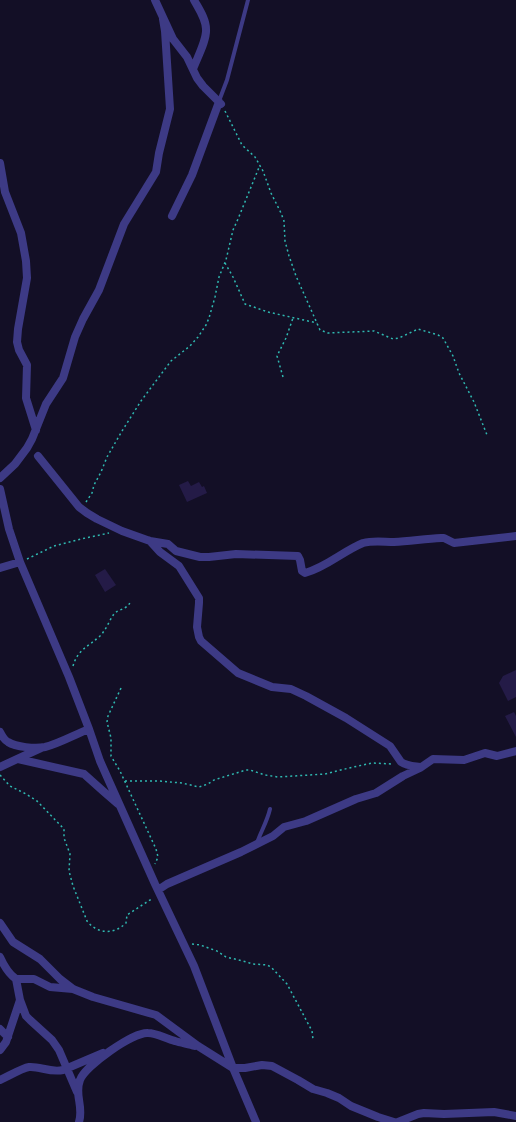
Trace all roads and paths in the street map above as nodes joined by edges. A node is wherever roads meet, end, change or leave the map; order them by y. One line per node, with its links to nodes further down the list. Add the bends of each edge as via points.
1 (155, 0): 4 (street)
2 (194, 0): 5 (street, via 206,31)
3 (248, 0): 6 (lane)
4 (163, 19): 5 (street, via 172,38); 14 (street, via 170,109 156,172 124,224 99,290 75,337 63,378 46,404)
5 (193, 69): 6 (street, via 202,86)
6 (220, 103): 8 (path, via 242,145); 9 (street, via 192,175)
7 (0, 163): 14 (street, via 4,192 21,233 26,261 27,278 17,342 28,365 26,398)
8 (260, 165): 10 (path, via 233,230); 12 (path, via 284,221 289,256)
9 (172, 216)
10 (225, 263): 11 (path, via 245,304); 19 (path, via 206,325 190,346 167,365 141,402 107,457 92,493)
11 (293, 318): 12 (path); 13 (path, via 277,356)
12 (317, 323): 15 (path, via 321,331 328,333 369,330 393,339 418,329 442,337 453,356)
13 (282, 377)
14 (36, 431): 17 (street, via 15,464)
15 (487, 435)
16 (38, 456): 19 (street)
17 (0, 478)
18 (0, 489): 23 (street)
19 (81, 508): 20 (street)
20 (122, 531): 22 (street); 23 (path, via 54,546)
21 (516, 536): 22 (street, via 454,543 444,538 376,541 353,548 305,573 302,571 298,556 236,554 200,557 176,552 168,544)
22 (150, 541): 34 (street, via 179,566 199,598 197,627 199,637 207,647 238,673 272,687 290,689 346,718 390,746 401,762)
23 (20, 562): 24 (street); 26 (street)
24 (0, 568)
25 (131, 601): 26 (path, via 128,607 115,613 100,635 75,657)
26 (69, 677): 28 (street)
27 (121, 688): 37 (path, via 107,722 111,738 111,756)
28 (89, 729): 30 (street); 38 (street, via 100,762)
29 (0, 732): 30 (street, via 10,743)
30 (43, 747): 32 (street)
31 (516, 751): 35 (street, via 497,756 485,753 464,760 435,758)
32 (18, 759): 33 (street); 38 (street, via 84,774)
33 (1, 765)
34 (407, 765): 35 (street); 37 (path, via 372,764 322,774 278,777 246,770 199,787 159,781)
35 (422, 767): 40 (street, via 398,778 376,793 284,827)
36 (0, 775): 43 (path, via 10,786 38,800 64,829 64,838 70,854 69,871 73,886 90,925 99,931 111,931 124,926 127,915 152,898)
37 (125, 781): 41 (path, via 156,849 158,857)
38 (120, 805): 41 (street)
39 (270, 809): 40 (lane)
40 (257, 844): 42 (street)
41 (150, 872): 42 (street)
42 (158, 890): 43 (street)
43 (163, 900): 45 (street)
44 (0, 923): 48 (street, via 13,942 40,959)
45 (184, 944): 52 (path, via 200,945 226,957 271,966 287,984 312,1030); 57 (street)
46 (0, 957): 47 (street, via 3,965)
47 (16, 979): 48 (street, via 34,979 50,987); 49 (street)
48 (73, 989): 53 (street, via 156,1015)
49 (20, 1000): 51 (street); 56 (street, via 26,1016 55,1044)
50 (0, 1029): 51 (street)
51 (8, 1038): 55 (street)
52 (314, 1039)
53 (198, 1046): 54 (street, via 147,1033); 57 (street)
54 (116, 1047): 56 (street); 59 (street, via 83,1075 79,1080)
55 (0, 1050)
56 (67, 1068): 58 (street, via 58,1071 29,1067); 59 (street)
57 (233, 1068): 62 (street); 63 (street, via 272,1066 313,1089)
58 (0, 1080)
59 (77, 1093): 61 (street, via 81,1109)
60 (513, 1118): 64 (street, via 494,1112 424,1113)
61 (79, 1122)
62 (256, 1122)
63 (394, 1122)
64 (398, 1122)

